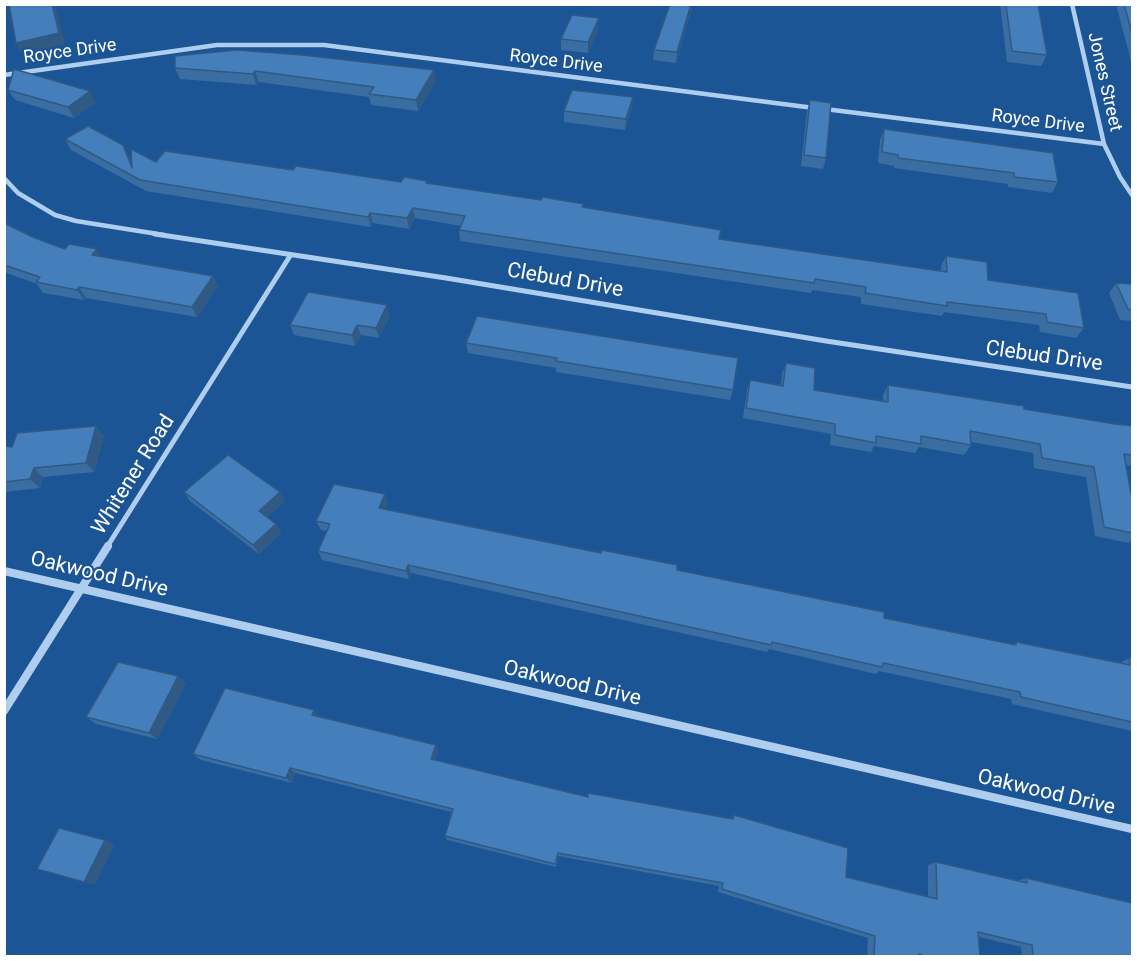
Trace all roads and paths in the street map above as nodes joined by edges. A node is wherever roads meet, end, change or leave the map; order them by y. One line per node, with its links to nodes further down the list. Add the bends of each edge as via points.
1 (1072, 4): 3 (street, Jones Street)
2 (4, 75): 3 (street, Royce Drive, via 218,45 324,45)
3 (1104, 144): 5 (street, Jones Street)
4 (4, 178): 6 (street, Clebud Drive, via 18,193 55,215 76,221)
5 (1132, 195)
6 (290, 256): 7 (street, Clebud Drive); 9 (street, Whitener Road)
7 (1132, 387)
8 (4, 571): 9 (street, Oakwood Drive)
9 (83, 587): 10 (street, Whitener Road); 11 (street, Oakwood Drive)
10 (4, 711)
11 (1132, 829)

